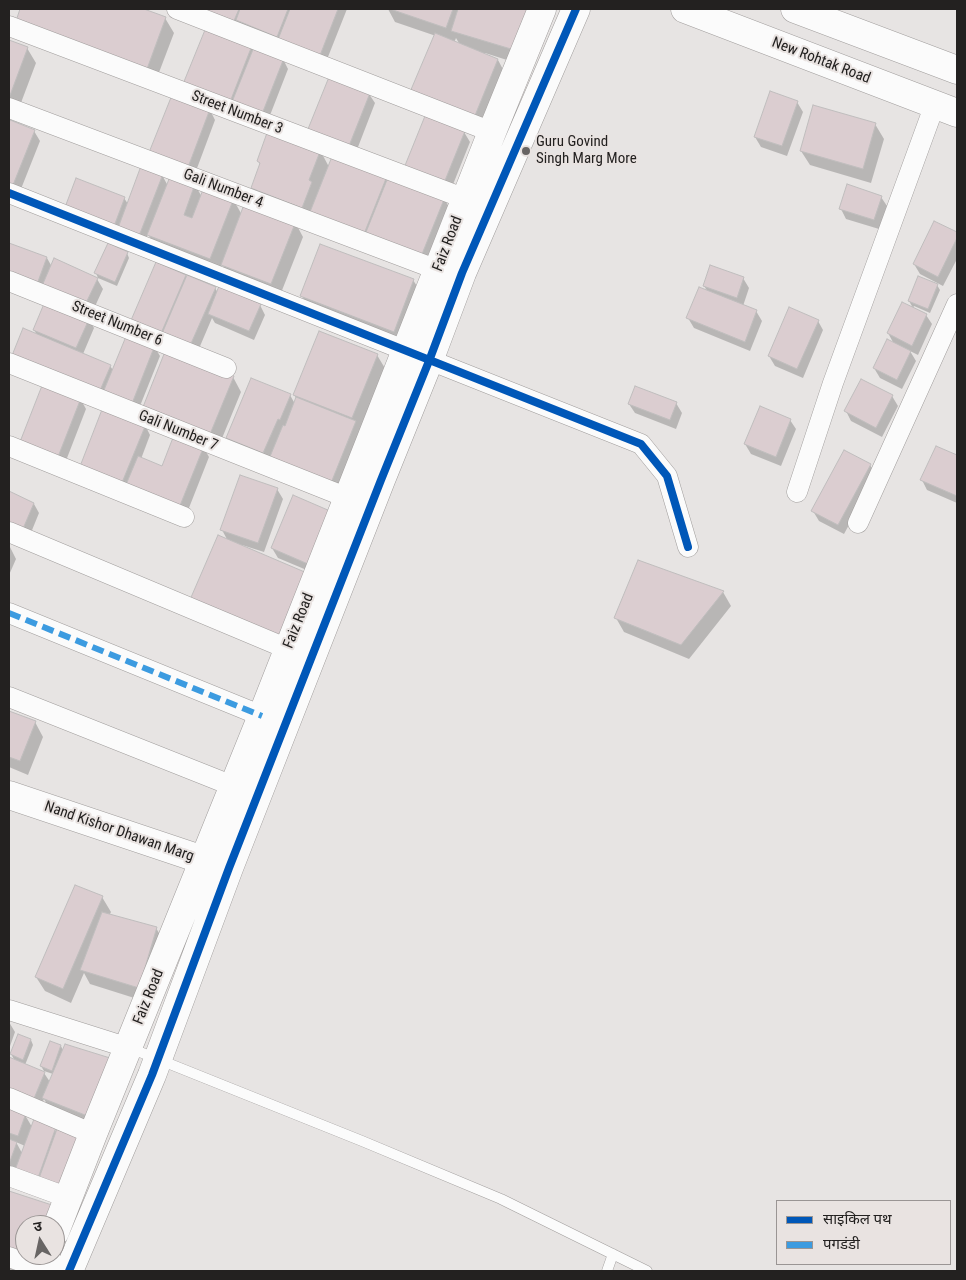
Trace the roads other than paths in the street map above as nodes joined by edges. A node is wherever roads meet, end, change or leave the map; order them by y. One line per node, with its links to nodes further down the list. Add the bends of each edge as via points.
1 (177, 9): 10 (street)
2 (542, 9): 10 (street, Faiz Road)
3 (576, 9): 16 (street, via 462,273)
4 (685, 9): 9 (street, New Rohtak Road)
5 (795, 9): 7 (street)
6 (9, 26): 12 (street, Street Number 3)
7 (957, 70)
8 (9, 108): 13 (street, Gali Number 4)
9 (946, 109): 20 (street, via 833,383)
10 (492, 132): 12 (street, Faiz Road)
11 (9, 193): 16 (street)
12 (466, 199): 13 (street, Faiz Road)
13 (438, 270): 16 (street, Faiz Road)
14 (9, 281): 18 (street, Street Number 6)
15 (957, 304): 23 (street)
16 (418, 356): 21 (street, Faiz Road); 25 (street, via 641,444 667,476); 33 (street, via 381,480)
17 (9, 363): 21 (street, Gali Number 7)
18 (226, 368)
19 (9, 446): 22 (street)
20 (797, 492)
21 (348, 498): 27 (street, Faiz Road)
22 (184, 516)
23 (858, 523)
24 (9, 532): 27 (street)
25 (688, 548)
26 (9, 614): 29 (street)
27 (288, 649): 29 (street, Faiz Road)
28 (9, 697): 30 (street)
29 (262, 716): 30 (street, Faiz Road)
30 (233, 786): 32 (street, Faiz Road)
31 (9, 795): 32 (street, Nand Kishor Dhawan Marg)
32 (203, 861): 33 (street, Nand Kishor Dhawan Marg); 35 (street, Faiz Road)
33 (229, 868): 36 (street)
34 (9, 1010): 35 (street)
35 (129, 1048): 36 (lane); 38 (street, Faiz Road)
36 (157, 1060): 42 (lane, via 501,1199); 44 (street)
37 (9, 1098): 38 (street)
38 (93, 1134): 40 (street, Faiz Road)
39 (9, 1176): 40 (street)
40 (69, 1198): 41 (street, Faiz Road)
41 (62, 1215)
42 (612, 1254): 45 (lane); 46 (lane)
43 (9, 1257): 44 (street)
44 (52, 1267)
45 (607, 1271)
46 (648, 1271)

